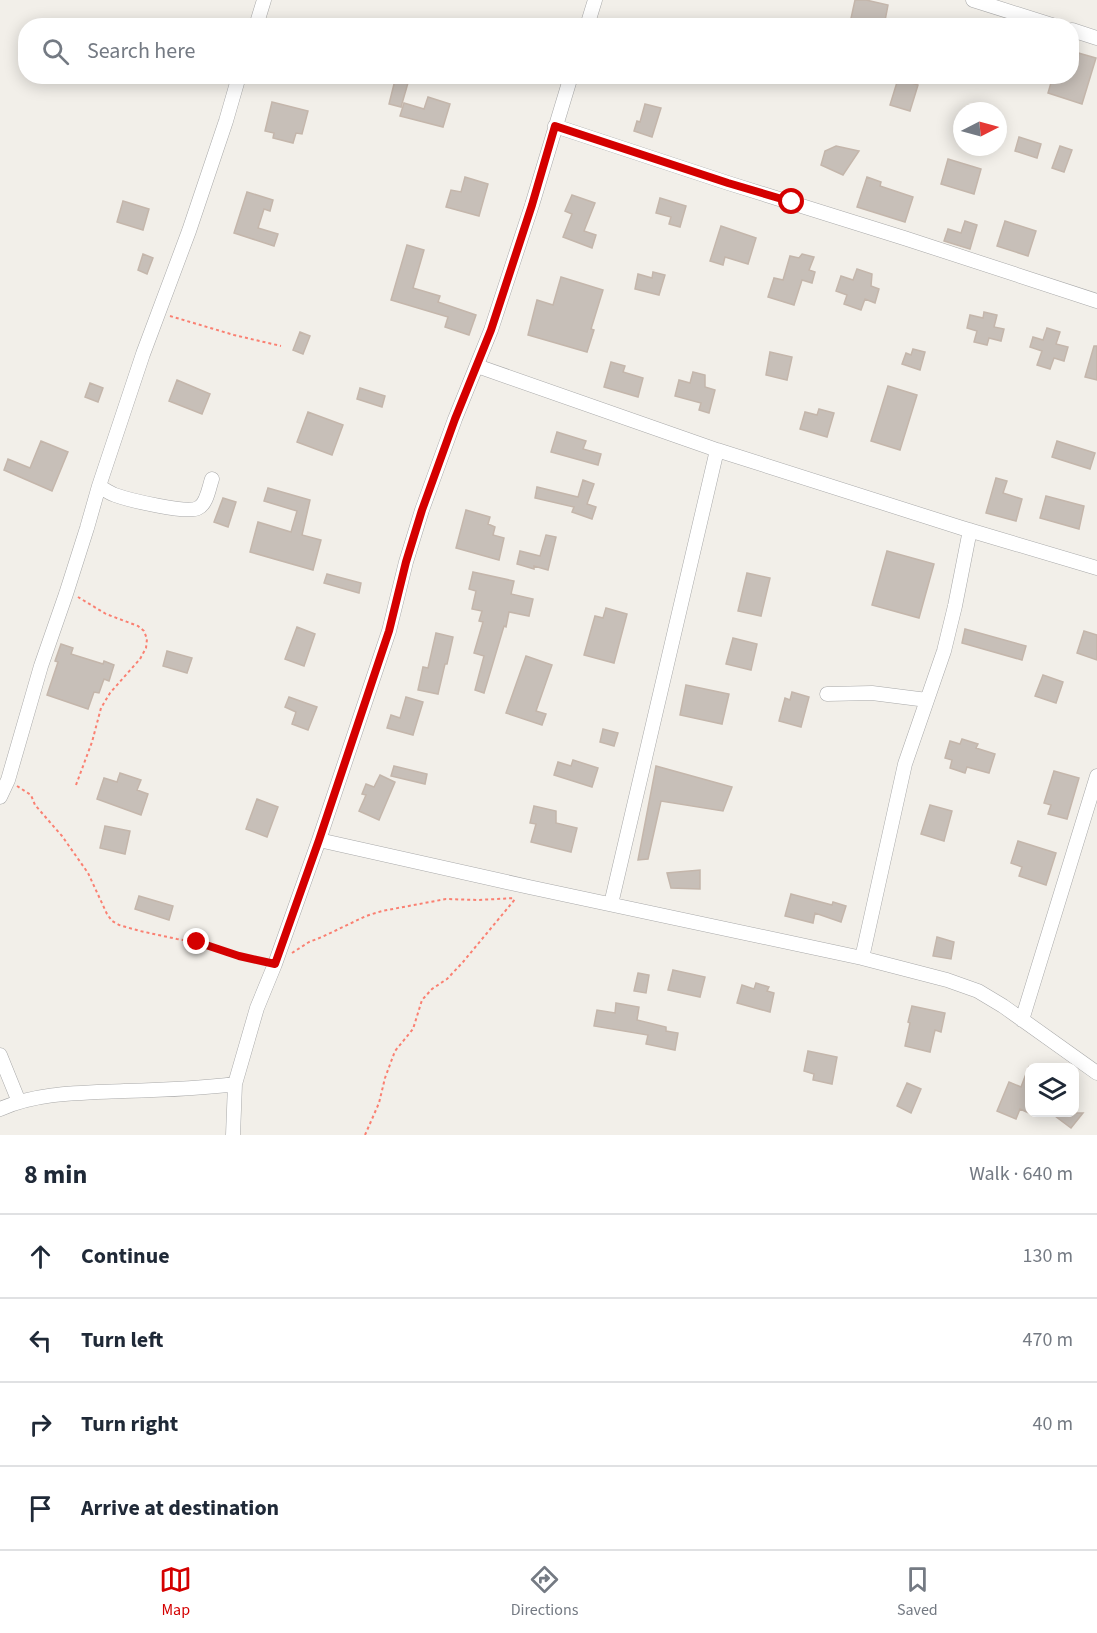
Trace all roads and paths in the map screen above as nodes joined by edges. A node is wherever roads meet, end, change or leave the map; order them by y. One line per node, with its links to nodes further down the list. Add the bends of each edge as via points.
1 (264, 0): 5 (street)
2 (595, 0): 6 (street)
3 (973, 0): 4 (street)
4 (1002, 4): 7 (street)
5 (258, 18)
6 (589, 18)
7 (1036, 18)
8 (1079, 32): 9 (street)
9 (1097, 38)
10 (237, 84): 14 (street)
11 (568, 84): 12 (street)
12 (555, 126): 13 (street); 16 (street)
13 (1097, 301)
14 (159, 312): 15 (path); 19 (street)
15 (281, 346)
16 (477, 366): 17 (street); 29 (street, via 422,510 389,631)
17 (717, 450): 20 (street); 32 (street)
18 (212, 479): 19 (street, via 204,503 192,510 124,498)
19 (99, 486): 22 (street)
20 (970, 530): 21 (street); 24 (street, via 944,651)
21 (1097, 568)
22 (66, 594): 25 (street); 27 (path, via 138,626 147,639 140,659 100,708)
23 (827, 694): 24 (street, via 872,693)
24 (927, 700): 33 (street, via 905,764)
25 (6, 770): 28 (street); 34 (path, via 30,795 88,873 112,921 239,956)
26 (1097, 776): 35 (street)
27 (76, 785)
28 (0, 797)
29 (319, 840): 30 (street); 34 (street)
30 (529, 887): 31 (path); 32 (street)
31 (516, 898): 34 (path, via 446,899 382,911); 42 (path, via 464,962 422,1000 413,1029 395,1051)
32 (610, 904): 33 (street)
33 (862, 958): 35 (street, via 978,991)
34 (276, 960): 38 (street)
35 (1022, 1020): 37 (street)
36 (0, 1055): 39 (street)
37 (1097, 1073)
38 (235, 1084): 39 (street, via 77,1092); 41 (street)
39 (19, 1102): 40 (street)
40 (0, 1109)
41 (233, 1135)
42 (365, 1135)

